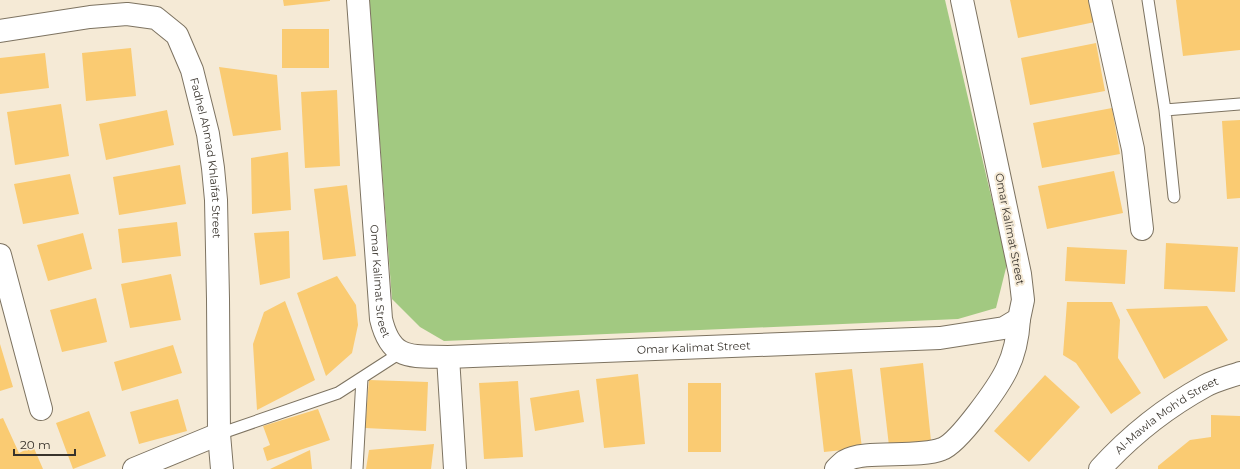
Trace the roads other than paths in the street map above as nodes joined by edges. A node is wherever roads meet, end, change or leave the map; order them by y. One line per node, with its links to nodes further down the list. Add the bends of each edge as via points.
1 (358, 0): 12 (street, Omar Kalimat Street, via 381,318 385,336)
2 (962, 0): 11 (street, Omar Kalimat Street, via 1020,274 1023,300)
3 (1100, 0): 9 (street, via 1133,149)
4 (1148, 0): 7 (lane)
5 (0, 30): 17 (street, Fadhel Ahmad Khlaifat Street, via 127,14 156,18 177,35 192,70 208,134 216,200)
6 (1240, 104): 7 (lane)
7 (1165, 110): 8 (lane)
8 (1174, 197)
9 (1142, 229)
10 (0, 255): 16 (street)
11 (1019, 319): 13 (street, Omar Kalimat Street, via 1004,328 940,338); 22 (street, via 1017,341 1007,369 961,434 943,449 926,453 860,456 846,460)
12 (400, 353): 13 (street, Omar Kalimat Street); 15 (lane)
13 (448, 357): 21 (street)
14 (1240, 373): 23 (street, Al-Mawla Moh'd Street, via 1207,385 1158,415 1117,450)
15 (362, 378): 17 (lane, via 338,393); 20 (lane)
16 (41, 409)
17 (218, 434): 18 (street); 19 (street, Fadhel Ahmad Khlaifat Street)
18 (134, 469)
19 (222, 469)
20 (357, 469)
21 (455, 469)
22 (836, 469)
23 (1100, 469)

